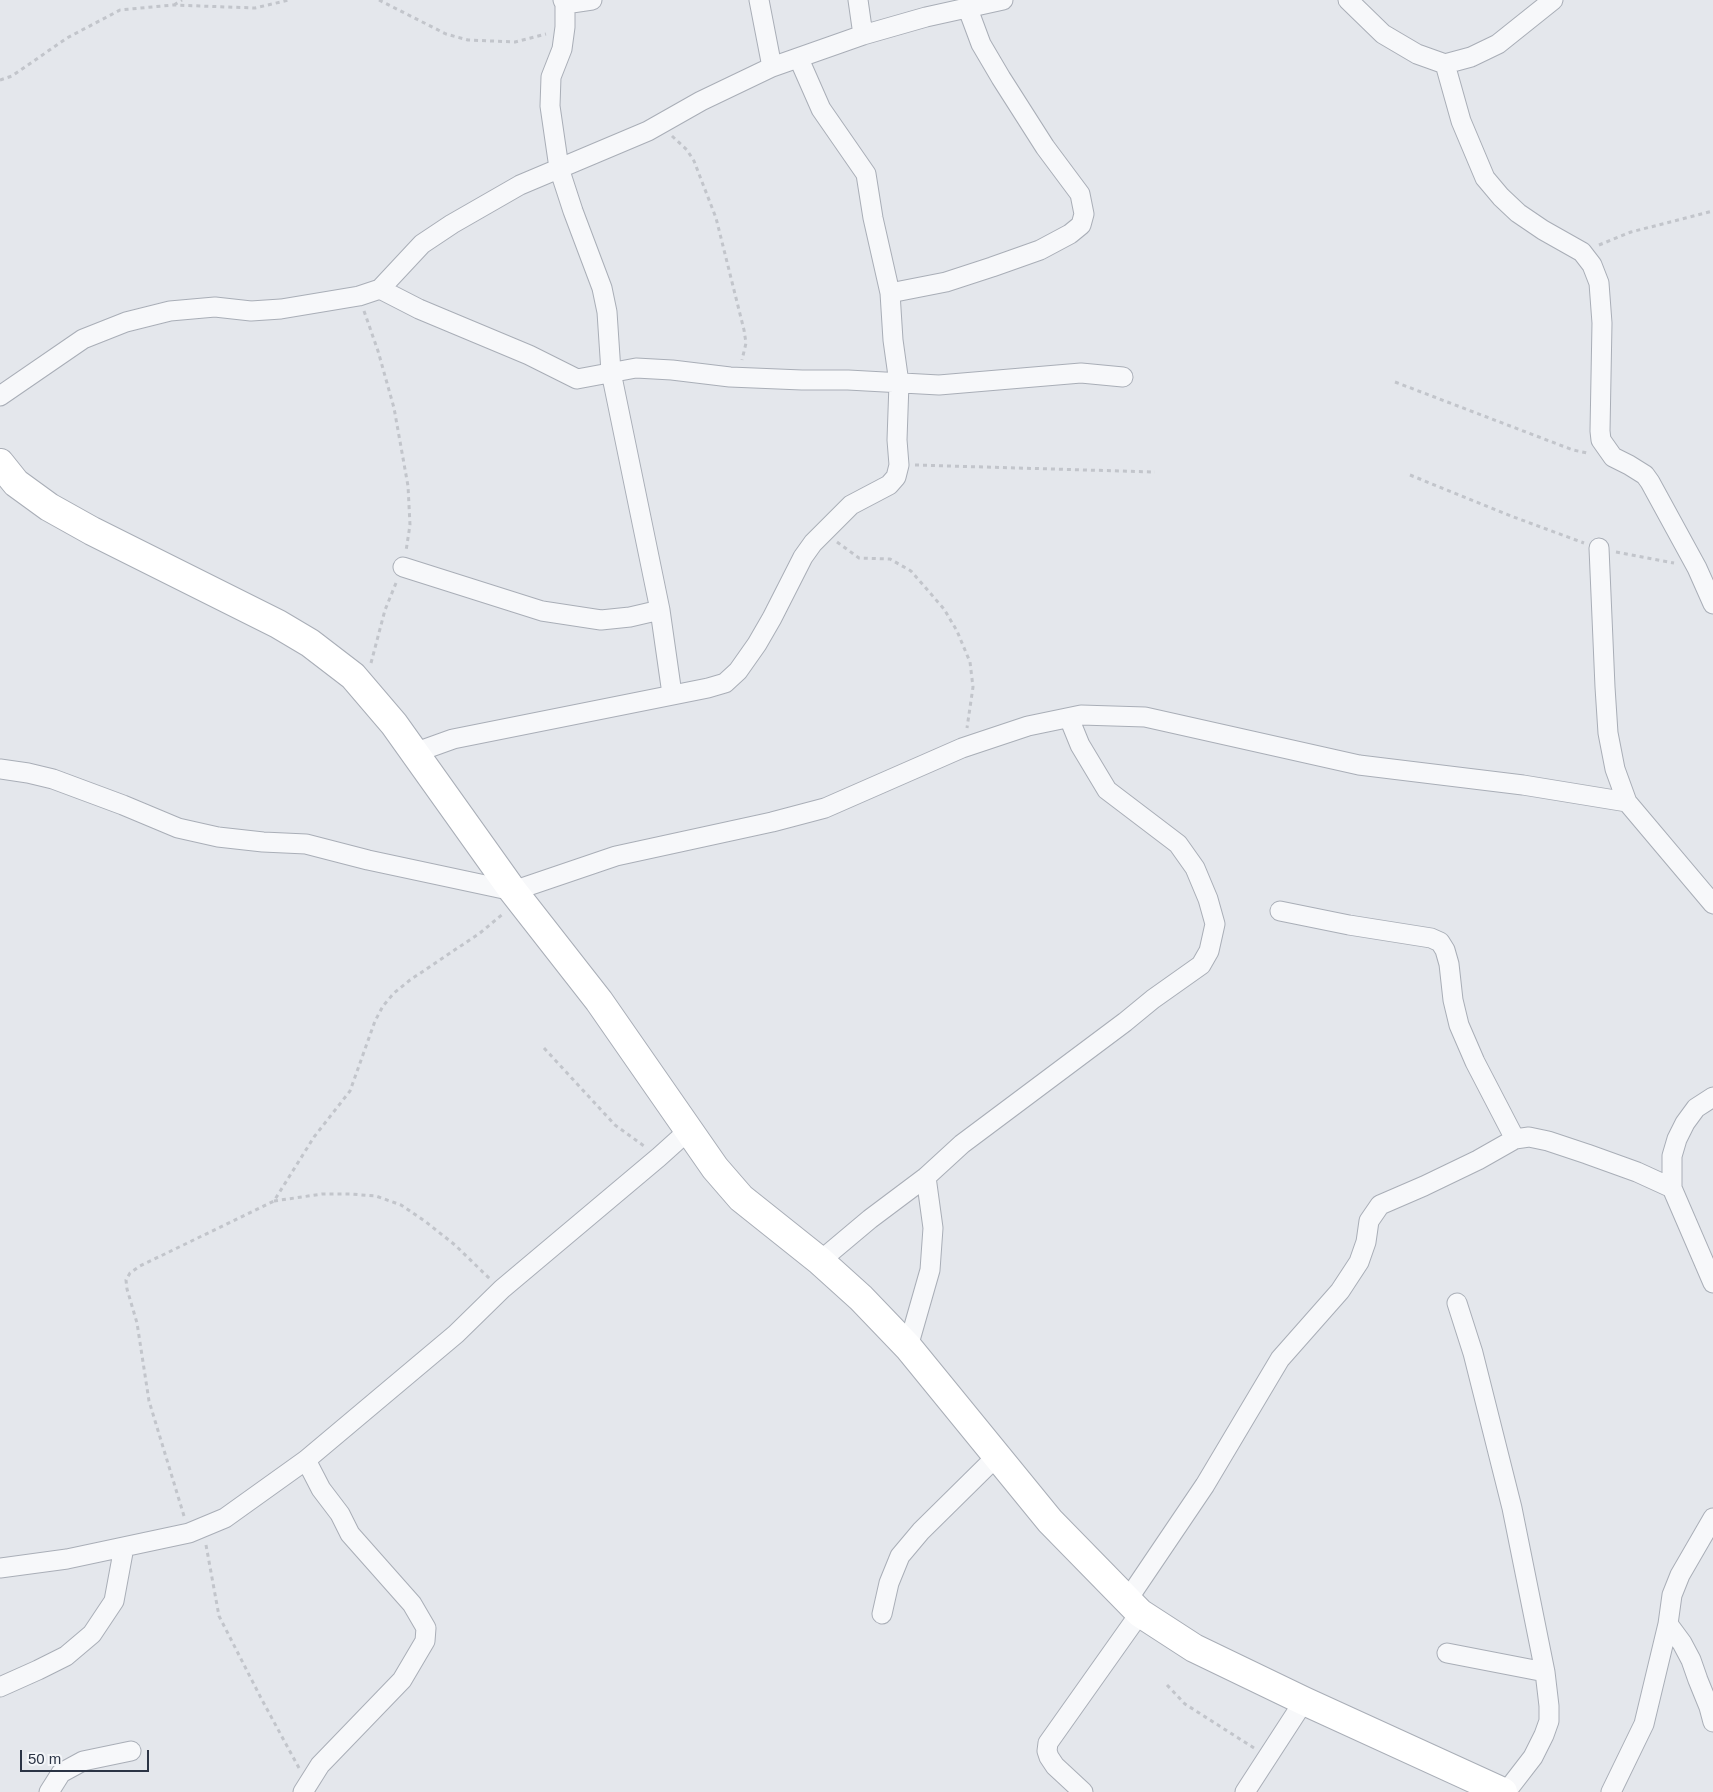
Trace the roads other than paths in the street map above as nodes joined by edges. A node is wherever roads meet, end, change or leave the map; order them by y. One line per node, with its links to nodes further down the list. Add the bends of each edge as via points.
1 (592, 0): 7 (street)
2 (759, 0): 12 (street)
3 (858, 0): 9 (street)
4 (1003, 0): 8 (street)
5 (1348, 0): 11 (street, via 1383,34 1418,54)
6 (1552, 0): 11 (street, via 1498,44 1471,57)
7 (564, 2): 13 (street, via 564,35 551,77 550,106)
8 (968, 9): 9 (street); 15 (street, via 981,44 1001,78 1080,194 1084,214 1081,225 1040,250 992,268 946,282)
9 (863, 35): 10 (street)
10 (799, 59): 12 (street); 15 (street, via 821,110 866,174)
11 (1445, 64): 23 (street, via 1461,121 1485,178 1518,213 1582,252 1592,265 1599,282 1602,322 1601,440 1613,457 1630,465 1650,482)
12 (772, 67): 13 (street, via 648,131)
13 (560, 168): 14 (street, via 520,185 422,244); 16 (street, via 602,288)
14 (380, 289): 16 (street, via 577,379); 19 (street, via 359,296 281,309 251,311 215,307 170,311 126,322 84,339)
15 (890, 293): 18 (street)
16 (611, 372): 18 (street, via 654,368 730,377); 24 (street)
17 (1123, 377): 18 (street, via 1081,373 939,385)
18 (898, 383): 25 (street, via 899,465 896,476 889,485 851,504 813,543 772,618 738,671 725,683)
19 (0, 396)
20 (0, 463): 27 (main road, via 16,483 49,507 310,643 353,676)
21 (1598, 548): 29 (street, via 1608,733 1615,769)
22 (403, 567): 24 (street, via 552,612 601,620)
23 (1713, 604)
24 (660, 610): 25 (street)
25 (672, 694): 27 (street, via 453,740)
26 (1069, 718): 29 (street, via 1081,715 1145,717 1360,765); 30 (street, via 1028,726 962,748 825,808 616,856); 36 (street, via 1080,745 1107,790 1178,844 1195,868 1215,924 1209,950 1201,964 962,1144)
27 (414, 753): 30 (main road)
28 (0, 769): 30 (street, via 53,779 178,828 218,837 306,844)
29 (1628, 802): 31 (street)
30 (516, 895): 34 (main road, via 598,1001)
31 (1713, 904)
32 (1280, 911): 35 (street, via 1440,942 1449,964 1459,1025)
33 (1713, 1097): 37 (street, via 1696,1108 1677,1139 1672,1156)
34 (689, 1130): 38 (main road, via 741,1198); 43 (street)
35 (1515, 1139): 37 (street, via 1529,1137 1548,1141 1637,1172); 47 (street, via 1380,1206 1369,1221 1359,1262 1340,1291 1280,1359)
36 (926, 1177): 38 (street); 41 (street, via 933,1228 930,1270)
37 (1672, 1188): 39 (street)
38 (820, 1261): 41 (main road, via 861,1298)
39 (1713, 1283)
40 (1457, 1303): 51 (street, via 1512,1508)
41 (908, 1348): 42 (main road)
42 (997, 1456): 47 (main road, via 1050,1522); 48 (street, via 900,1556 889,1583)
43 (306, 1460): 45 (street, via 225,1518 196,1530); 56 (street, via 350,1534 412,1604 426,1628 425,1641 402,1680 320,1765)
44 (1713, 1518): 49 (street, via 1677,1581)
45 (124, 1547): 46 (street); 52 (street, via 114,1601 92,1634 66,1656)
46 (0, 1568)
47 (1134, 1606): 53 (main road, via 1194,1648); 58 (street, via 1048,1743 1047,1751 1055,1766)
48 (882, 1614)
49 (1668, 1624): 54 (street, via 1691,1660); 61 (street, via 1644,1724)
50 (1447, 1653): 51 (street)
51 (1546, 1672): 60 (street, via 1549,1721 1533,1757)
52 (0, 1687)
53 (1304, 1701): 59 (street); 60 (main road)
54 (1713, 1722)
55 (131, 1751): 57 (street, via 83,1761 61,1773)
56 (304, 1790)
57 (50, 1792)
58 (1083, 1792)
59 (1244, 1792)
60 (1504, 1792)
61 (1611, 1792)

